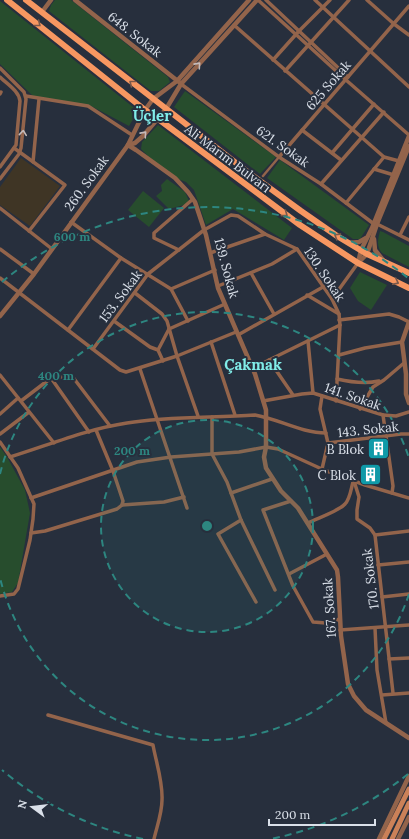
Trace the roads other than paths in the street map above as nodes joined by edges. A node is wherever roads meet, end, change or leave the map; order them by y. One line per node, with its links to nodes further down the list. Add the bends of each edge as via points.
1 (7, 0): 36 (main road, Ali Marım Bulvarı, one-way to 36)
2 (26, 0): 14 (main road, Ali Marım Bulvarı)
3 (51, 0): 14 (street)
4 (75, 0): 27 (street, 648. Sokak)
5 (249, 0): 27 (street)
6 (258, 0): 17 (street); 18 (street)
7 (266, 0): 18 (street)
8 (315, 0): 13 (street)
9 (330, 0): 13 (street)
10 (349, 0): 15 (street)
11 (367, 0): 16 (street)
12 (409, 6): 16 (street, 625 Sokak)
13 (323, 8): 15 (street); 18 (street)
14 (42, 12): 32 (main road, Ali Marım Bulvarı, one-way to 14)
15 (333, 17): 20 (street); 21 (street)
16 (394, 24): 19 (street); 21 (street, 625 Sokak)
17 (234, 25): 22 (street); 28 (street, one-way to 17)
18 (298, 33): 20 (street); 22 (street)
19 (409, 35)
20 (310, 44): 24 (street); 26 (street)
21 (371, 51): 26 (street, 625 Sokak); 29 (street)
22 (273, 60): 24 (street)
23 (0, 68): 30 (street)
24 (285, 71): 34 (street)
25 (0, 77): 46 (street, via 20,97 17,142)
26 (347, 78): 33 (street); 34 (street, 625 Sokak)
27 (177, 81): 28 (street, 648. Sokak); 32 (street)
28 (181, 84): 35 (street); 50 (street, 621. Sokak)
29 (409, 87)
30 (26, 96): 31 (street); 47 (street, one-way to 30)
31 (39, 99): 41 (street, via 88,106); 54 (street)
32 (153, 99): 35 (main road, Ali Marım Bulvarı); 36 (street)
33 (374, 104): 37 (street); 39 (street)
34 (324, 105): 39 (street); 40 (street, 625 Sokak)
35 (166, 109): 38 (street); 74 (main road, Ali Marım Bulvarı, one-way to 35, via 275,192)
36 (145, 110): 38 (main road, Ali Marım Bulvarı); 41 (street)
37 (384, 112): 42 (street); 43 (street)
38 (157, 118): 44 (street, one-way to 38, via 143,136); 84 (main road, Ali Marım Bulvarı, one-way to 84, via 268,202)
39 (352, 129): 43 (street); 48 (street)
40 (302, 130): 48 (street); 50 (street, 625 Sokak)
41 (132, 135): 44 (street)
42 (409, 136): 53 (street)
43 (362, 137): 51 (street); 52 (street)
44 (128, 145): 61 (street, 139. Sokak, via 175,178); 66 (street, 260. Sokak)
45 (409, 146): 49 (street)
46 (14, 148): 47 (street); 55 (street)
47 (20, 152): 54 (street); 59 (street)
48 (332, 153): 52 (street)
49 (408, 153): 67 (street)
50 (279, 157): 58 (street, 625 Sokak); 60 (street, 621. Sokak)
51 (384, 157): 53 (street); 56 (street)
52 (341, 160): 60 (street)
53 (399, 161): 57 (street)
54 (33, 162): 69 (street, via 65,185)
55 (0, 168)
56 (374, 169): 57 (street); 62 (street)
57 (394, 175): 67 (street)
58 (263, 176)
59 (0, 179)
60 (321, 184): 62 (street, 621. Sokak)
61 (193, 199): 68 (street, 139. Sokak); 78 (street, via 154,233 154,238)
62 (346, 203): 67 (street, 621. Sokak)
63 (0, 208): 69 (street)
64 (238, 216): 68 (street, 153. Sokak, via 226,217); 71 (street, 130. Sokak)
65 (409, 217): 72 (street)
66 (72, 222): 76 (street, 260. Sokak); 82 (street)
67 (376, 224): 70 (street); 72 (street, 621. Sokak)
68 (204, 230): 78 (street, 153. Sokak); 80 (street, 139. Sokak)
69 (29, 231): 76 (street)
70 (372, 233): 74 (street, via 364,240); 79 (street); 81 (street); 83 (street, via 375,250)
71 (265, 234): 77 (street, 130. Sokak); 80 (street)
72 (400, 235): 73 (street, 621. Sokak)
73 (409, 240)
74 (348, 243): 79 (main road, Ali Marım Bulvarı)
75 (0, 249): 88 (street)
76 (52, 249): 88 (street, 260. Sokak)
77 (297, 249): 86 (street); 92 (street, 130. Sokak)
78 (179, 250): 89 (street, 153. Sokak)
79 (361, 250): 81 (main road, Ali Marım Bulvarı); 84 (street)
80 (210, 254): 85 (street, 139. Sokak)
81 (367, 254): 83 (main road, Ali Marım Bulvarı); 84 (street)
82 (121, 258): 89 (street); 108 (street)
83 (384, 261): 87 (main road, Ali Marım Bulvarı)
84 (358, 263): 93 (main road, Ali Marım Bulvarı, one-way to 93); 98 (street)
85 (215, 270): 91 (street, 139. Sokak); 94 (street)
86 (251, 273): 91 (street); 100 (street)
87 (409, 273)
88 (34, 274): 95 (street, 260. Sokak)
89 (148, 274): 94 (street); 96 (street, 153. Sokak)
90 (0, 278): 95 (street)
91 (218, 286): 99 (street, 139. Sokak)
92 (323, 287): 97 (street); 98 (street, 130. Sokak)
93 (409, 288)
94 (170, 289): 104 (street)
95 (19, 292): 102 (street, 260. Sokak); 108 (street)
96 (135, 293): 103 (street, 153. Sokak); 107 (street, via 162,314)
97 (307, 295): 100 (street); 101 (street)
98 (332, 299): 101 (street, 130. Sokak)
99 (225, 304): 104 (street); 109 (street, 139. Sokak)
100 (274, 314): 109 (street)
101 (339, 314): 105 (street, 130. Sokak)
102 (0, 316)
103 (114, 321): 113 (street, 153. Sokak); 114 (street)
104 (188, 321): 107 (street)
105 (340, 322): 106 (street, via 389,314); 110 (street); 115 (street, 130. Sokak)
106 (409, 322): 112 (street)
107 (169, 329): 114 (street); 116 (street)
108 (68, 330): 113 (street)
109 (237, 334): 111 (street); 121 (street, 139. Sokak)
110 (308, 341): 117 (street); 126 (street)
111 (211, 342): 116 (street); 138 (street)
112 (402, 342): 115 (street); 119 (street)
113 (93, 349): 120 (street, via 120,370 126,372)
114 (158, 350): 118 (street)
115 (339, 355): 124 (street, 130. Sokak)
116 (177, 356): 118 (street); 140 (street)
117 (269, 360): 121 (street); 128 (street)
118 (163, 361): 120 (street)
119 (404, 363): 125 (street); 127 (street)
120 (140, 369): 143 (street)
121 (253, 369): 131 (street, 139. Sokak)
122 (0, 375): 130 (street)
123 (51, 378): 130 (street); 144 (street, via 72,376); 146 (street)
124 (337, 379): 125 (street, via 373,382); 132 (street, 130. Sokak)
125 (384, 380): 134 (street, via 373,387)
126 (313, 393): 128 (street, 141. Sokak); 129 (street, 141. Sokak)
127 (407, 394): 133 (street)
128 (293, 395): 131 (street, 141. Sokak)
129 (322, 396): 132 (street, 141. Sokak); 148 (street, via 320,409)
130 (19, 400): 135 (street); 137 (street)
131 (263, 401): 142 (street, 139. Sokak)
132 (336, 401): 134 (street, 141. Sokak)
133 (409, 402)
134 (360, 409): 139 (street, 141. Sokak)
135 (29, 412): 147 (street); 152 (street)
136 (409, 412): 139 (street, via 396,416)
137 (0, 414)
138 (235, 415): 141 (street); 142 (street)
139 (383, 415): 150 (street, 141. Sokak)
140 (198, 416): 141 (street); 143 (street)
141 (212, 417): 155 (street)
142 (266, 417): 148 (street, via 306,431); 154 (street, 139. Sokak)
143 (158, 419): 144 (street); 157 (street)
144 (110, 426): 145 (street)
145 (96, 430): 146 (street); 159 (street)
146 (89, 432): 152 (street)
147 (0, 434)
148 (326, 434): 153 (street)
149 (409, 434): 150 (street, 143. Sokak)
150 (386, 436): 153 (street, 143. Sokak); 162 (street, 141. Sokak)
151 (0, 442): 156 (street)
152 (54, 443): 156 (street)
153 (328, 443): 158 (street)
154 (266, 447): 155 (street); 158 (street, via 278,449); 160 (street, 167. Sokak, via 266,468)
155 (212, 454): 157 (street); 163 (street)
156 (10, 457): 165 (street, via 18,468)
157 (171, 457): 159 (street, via 137,462); 164 (street)
158 (322, 469): 161 (street)
159 (113, 471): 165 (street); 168 (street)
160 (272, 479): 163 (street); 167 (street, 167. Sokak)
161 (354, 481): 162 (street); 171 (street, via 346,504); 174 (street, 170. Sokak, via 359,497 357,519)
162 (392, 493): 166 (street)
163 (231, 494): 170 (street)
164 (184, 497): 168 (street, via 164,502); 169 (street)
165 (31, 498): 173 (street, via 34,504)
166 (409, 498)
167 (291, 501): 171 (street, 167. Sokak); 178 (street, via 263,510)
168 (122, 505): 173 (street, via 117,509)
169 (187, 508)
170 (241, 520): 179 (street); 183 (street, via 218,534)
171 (308, 523): 175 (street, 167. Sokak)
172 (409, 531): 174 (street)
173 (31, 533): 181 (street, via 18,589 14,594)
174 (375, 535): 177 (street, 170. Sokak)
175 (327, 554): 178 (street); 184 (street, 167. Sokak, via 337,570)
176 (409, 562): 177 (street)
177 (378, 565): 182 (street, 170. Sokak)
178 (289, 574): 184 (street, via 313,622 326,623)
179 (275, 590)
180 (409, 594): 182 (street)
181 (0, 596)
182 (382, 597): 187 (street, 170. Sokak)
183 (256, 602)
184 (340, 619): 188 (street, 167. Sokak)
185 (409, 625): 187 (street)
186 (375, 628): 187 (street); 188 (street); 193 (street, via 375,658)
187 (386, 628): 190 (street, 170. Sokak)
188 (340, 630): 195 (street, 167. Sokak, via 348,684 366,710)
189 (409, 658): 190 (street)
190 (390, 659): 192 (street, 170. Sokak)
191 (409, 693): 192 (street)
192 (393, 694): 193 (street)
193 (382, 695): 195 (street)
194 (48, 715): 201 (street, via 153,745 162,800)
195 (386, 723): 196 (street, 167. Sokak)
196 (409, 738)
197 (409, 776): 202 (street)
198 (409, 789): 203 (main road)
199 (409, 803): 204 (main road)
200 (409, 817): 205 (street)
201 (154, 839)
202 (379, 839)
203 (384, 839)
204 (392, 839)
205 (398, 839)

